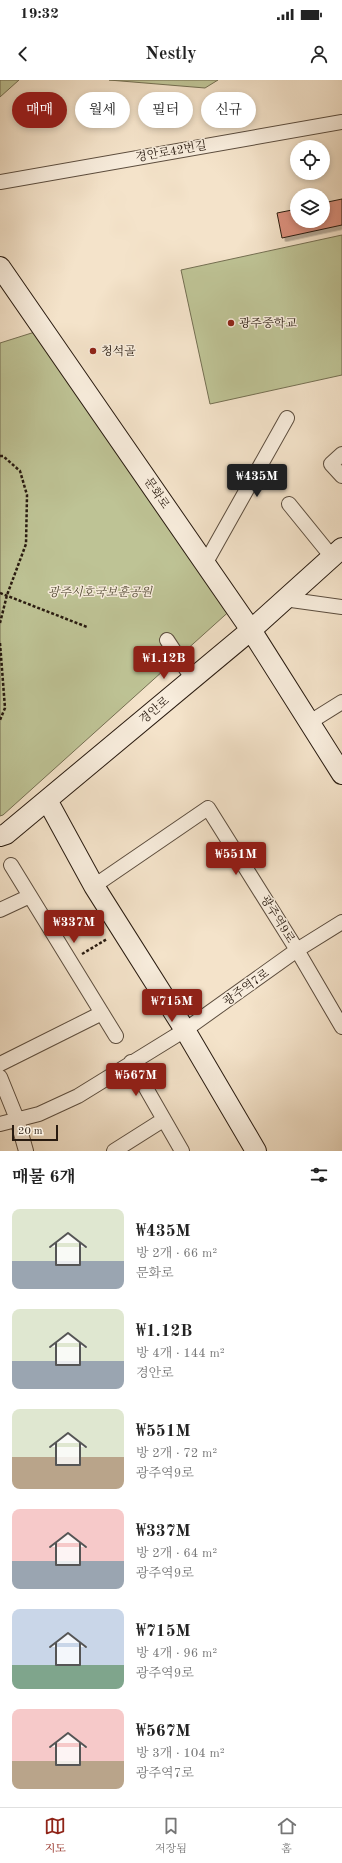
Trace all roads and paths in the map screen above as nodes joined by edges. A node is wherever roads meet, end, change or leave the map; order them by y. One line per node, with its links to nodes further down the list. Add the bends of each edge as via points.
1 (342, 122): 2 (street, 경안로42번길)
2 (0, 182)
3 (4, 279): 10 (street, 문화로)
4 (287, 418): 10 (street)
5 (342, 454): 7 (street, via 332,464)
6 (0, 456): 12 (path, via 20,471 27,495 26,544)
7 (342, 476)
8 (289, 504): 9 (street)
9 (337, 553): 13 (street, 경안로)
10 (205, 564): 17 (street, 문화로)
11 (0, 593): 12 (path)
12 (8, 595): 15 (path); 16 (path)
13 (284, 600): 14 (street); 17 (street, 경안로)
14 (342, 607)
15 (0, 623)
16 (87, 627)
17 (251, 630): 20 (street, 경안로); 23 (street, 문화로)
18 (167, 640): 20 (street)
19 (0, 642): 22 (path, via 5,708)
20 (192, 678): 25 (street, 경안로)
21 (342, 702): 23 (street)
22 (0, 720)
23 (310, 722): 24 (street, 문화로)
24 (342, 774)
25 (47, 800): 26 (street, 경안로, via 6,834); 28 (street)
26 (0, 836)
27 (11, 865): 29 (street)
28 (94, 886): 32 (street); 33 (street, 광주역9로, via 208,808)
29 (30, 896): 30 (street); 34 (street)
30 (0, 910)
31 (342, 922): 33 (street, 광주역7로)
32 (122, 930): 34 (path); 37 (street)
33 (297, 950): 36 (street, 광주역9로); 37 (street, 광주역7로)
34 (70, 961): 35 (street)
35 (102, 1013): 38 (street); 40 (street)
36 (342, 1027)
37 (185, 1030): 39 (street, 광주역7로); 48 (street)
38 (116, 1036)
39 (131, 1062): 42 (street, 광주역7로, via 78,1096 39,1114); 43 (street)
40 (0, 1064)
41 (0, 1077): 42 (street)
42 (17, 1119): 44 (street, 광주역7로); 45 (street)
43 (163, 1120): 46 (street); 47 (street)
44 (0, 1124)
45 (26, 1151)
46 (114, 1151)
47 (182, 1151)
48 (256, 1151)

